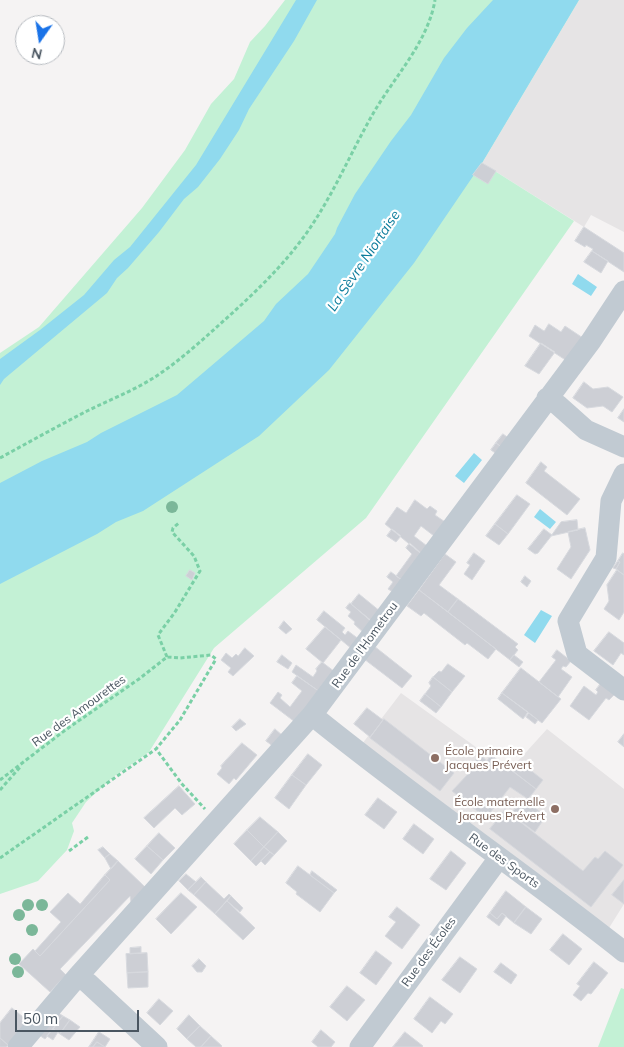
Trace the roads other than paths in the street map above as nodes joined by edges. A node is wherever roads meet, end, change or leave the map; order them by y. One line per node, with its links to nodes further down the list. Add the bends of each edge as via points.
1 (623, 294): 2 (street, Rue de l'Hometrou)
2 (547, 398): 3 (street, via 586,430); 6 (street, Rue de l'Hometrou)
3 (624, 447)
4 (624, 474): 5 (street, via 611,500 606,558 568,620 576,654)
5 (624, 690)
6 (312, 715): 7 (street, Rue des Sports); 9 (street, Rue de l'Hometrou)
7 (498, 858): 8 (street, Rue des Sports); 12 (street, Rue des Écoles)
8 (624, 952)
9 (78, 976): 10 (street, Rue de l'Hometrou); 11 (street)
10 (18, 1047)
11 (157, 1047)
12 (360, 1047)

